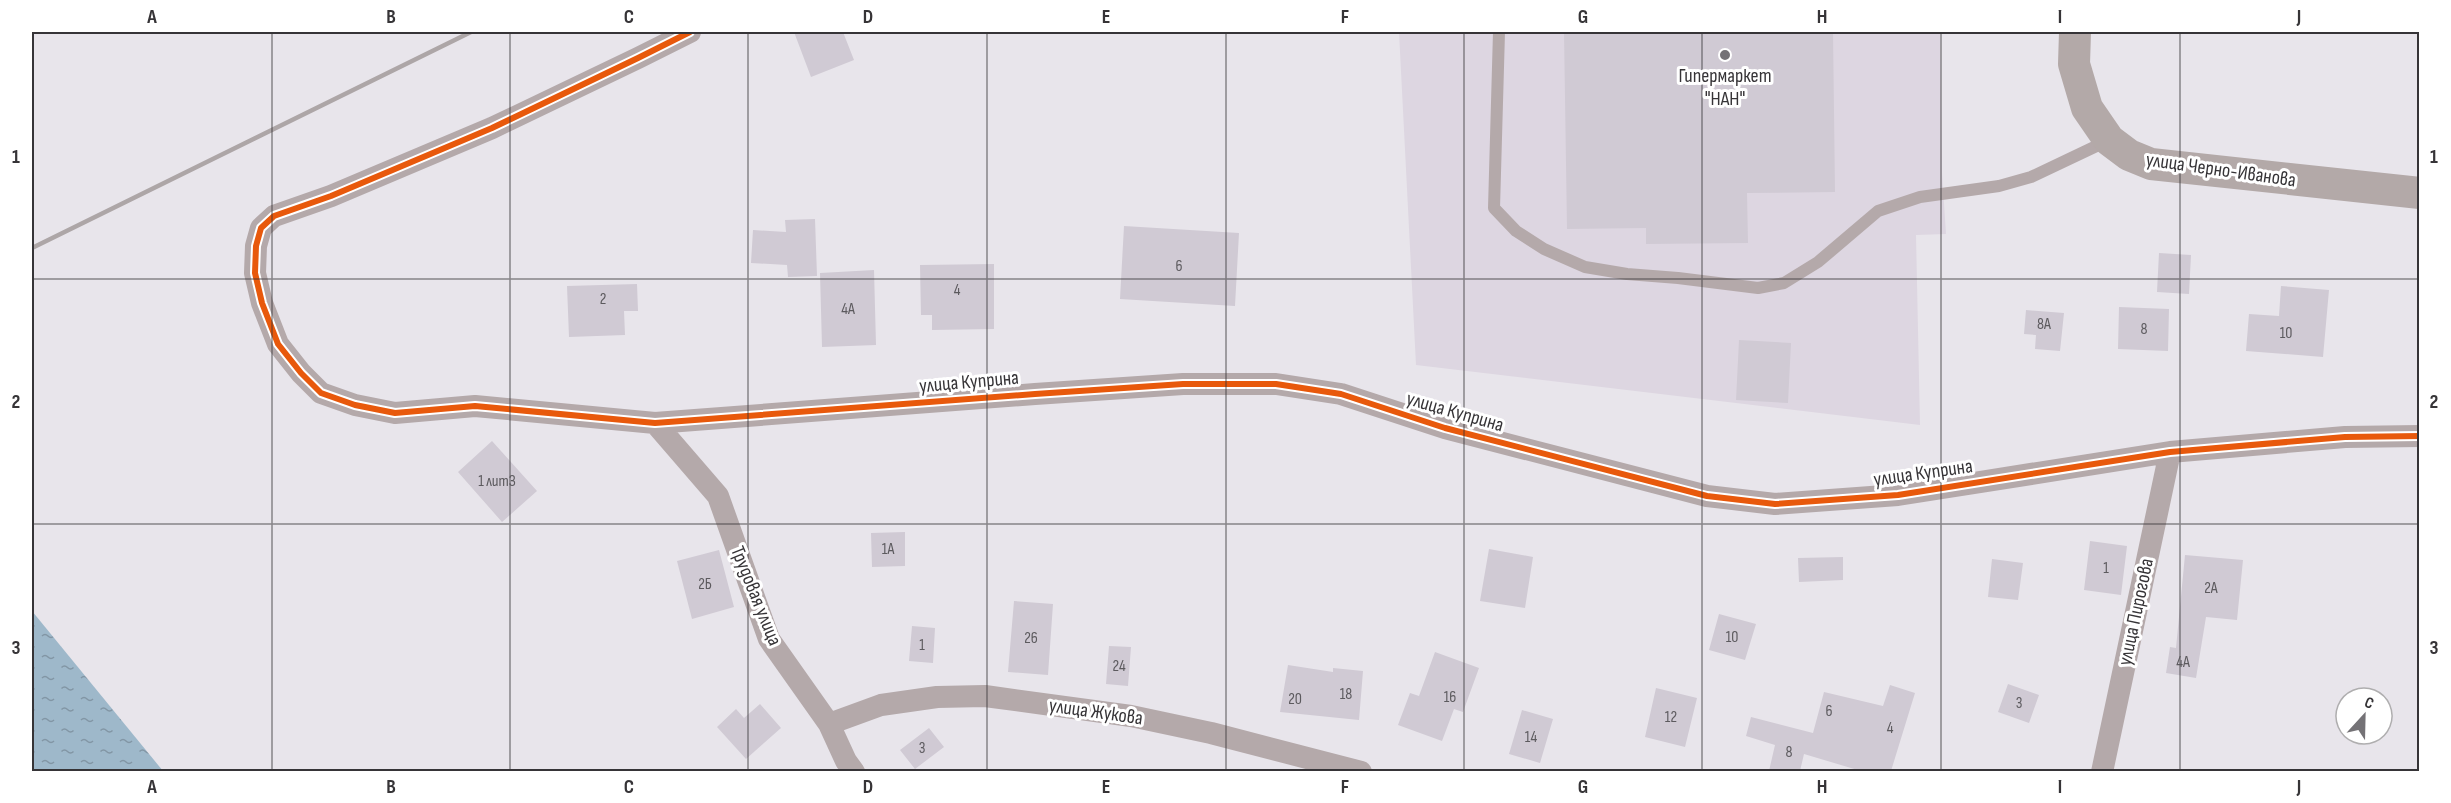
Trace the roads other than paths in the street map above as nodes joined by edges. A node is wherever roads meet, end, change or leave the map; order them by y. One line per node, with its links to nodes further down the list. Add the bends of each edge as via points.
1 (690, 32): 6 (street, улица Куприна, via 492,128 274,216 261,228 256,246 255,273 278,344 321,393 394,413 475,406)
2 (1499, 32): 4 (lane, via 1494,208 1516,231 1544,249 1585,267 1758,288 1784,283 1818,262 1878,211 1920,198 2031,177)
3 (2075, 32): 4 (main road, улица Черно-Иванова, via 2074,64 2087,108)
4 (2109, 140): 5 (main road, улица Черно-Иванова, via 2128,155 2151,164)
5 (2420, 193)
6 (655, 423): 8 (street, улица Куприна, via 1183,384 1276,384 1341,394 1445,428 1707,496 1775,504 1898,495); 9 (street, Трудовая улица, via 718,496 769,639)
7 (2420, 436): 8 (street, улица Куприна, via 2345,437)
8 (2170, 452): 12 (street, улица Пирогова)
9 (829, 724): 10 (street, Трудовая улица); 11 (street, улица Жукова, via 881,705 937,697 985,696 1131,716)
10 (854, 771)
11 (1361, 771)
12 (2102, 771)

